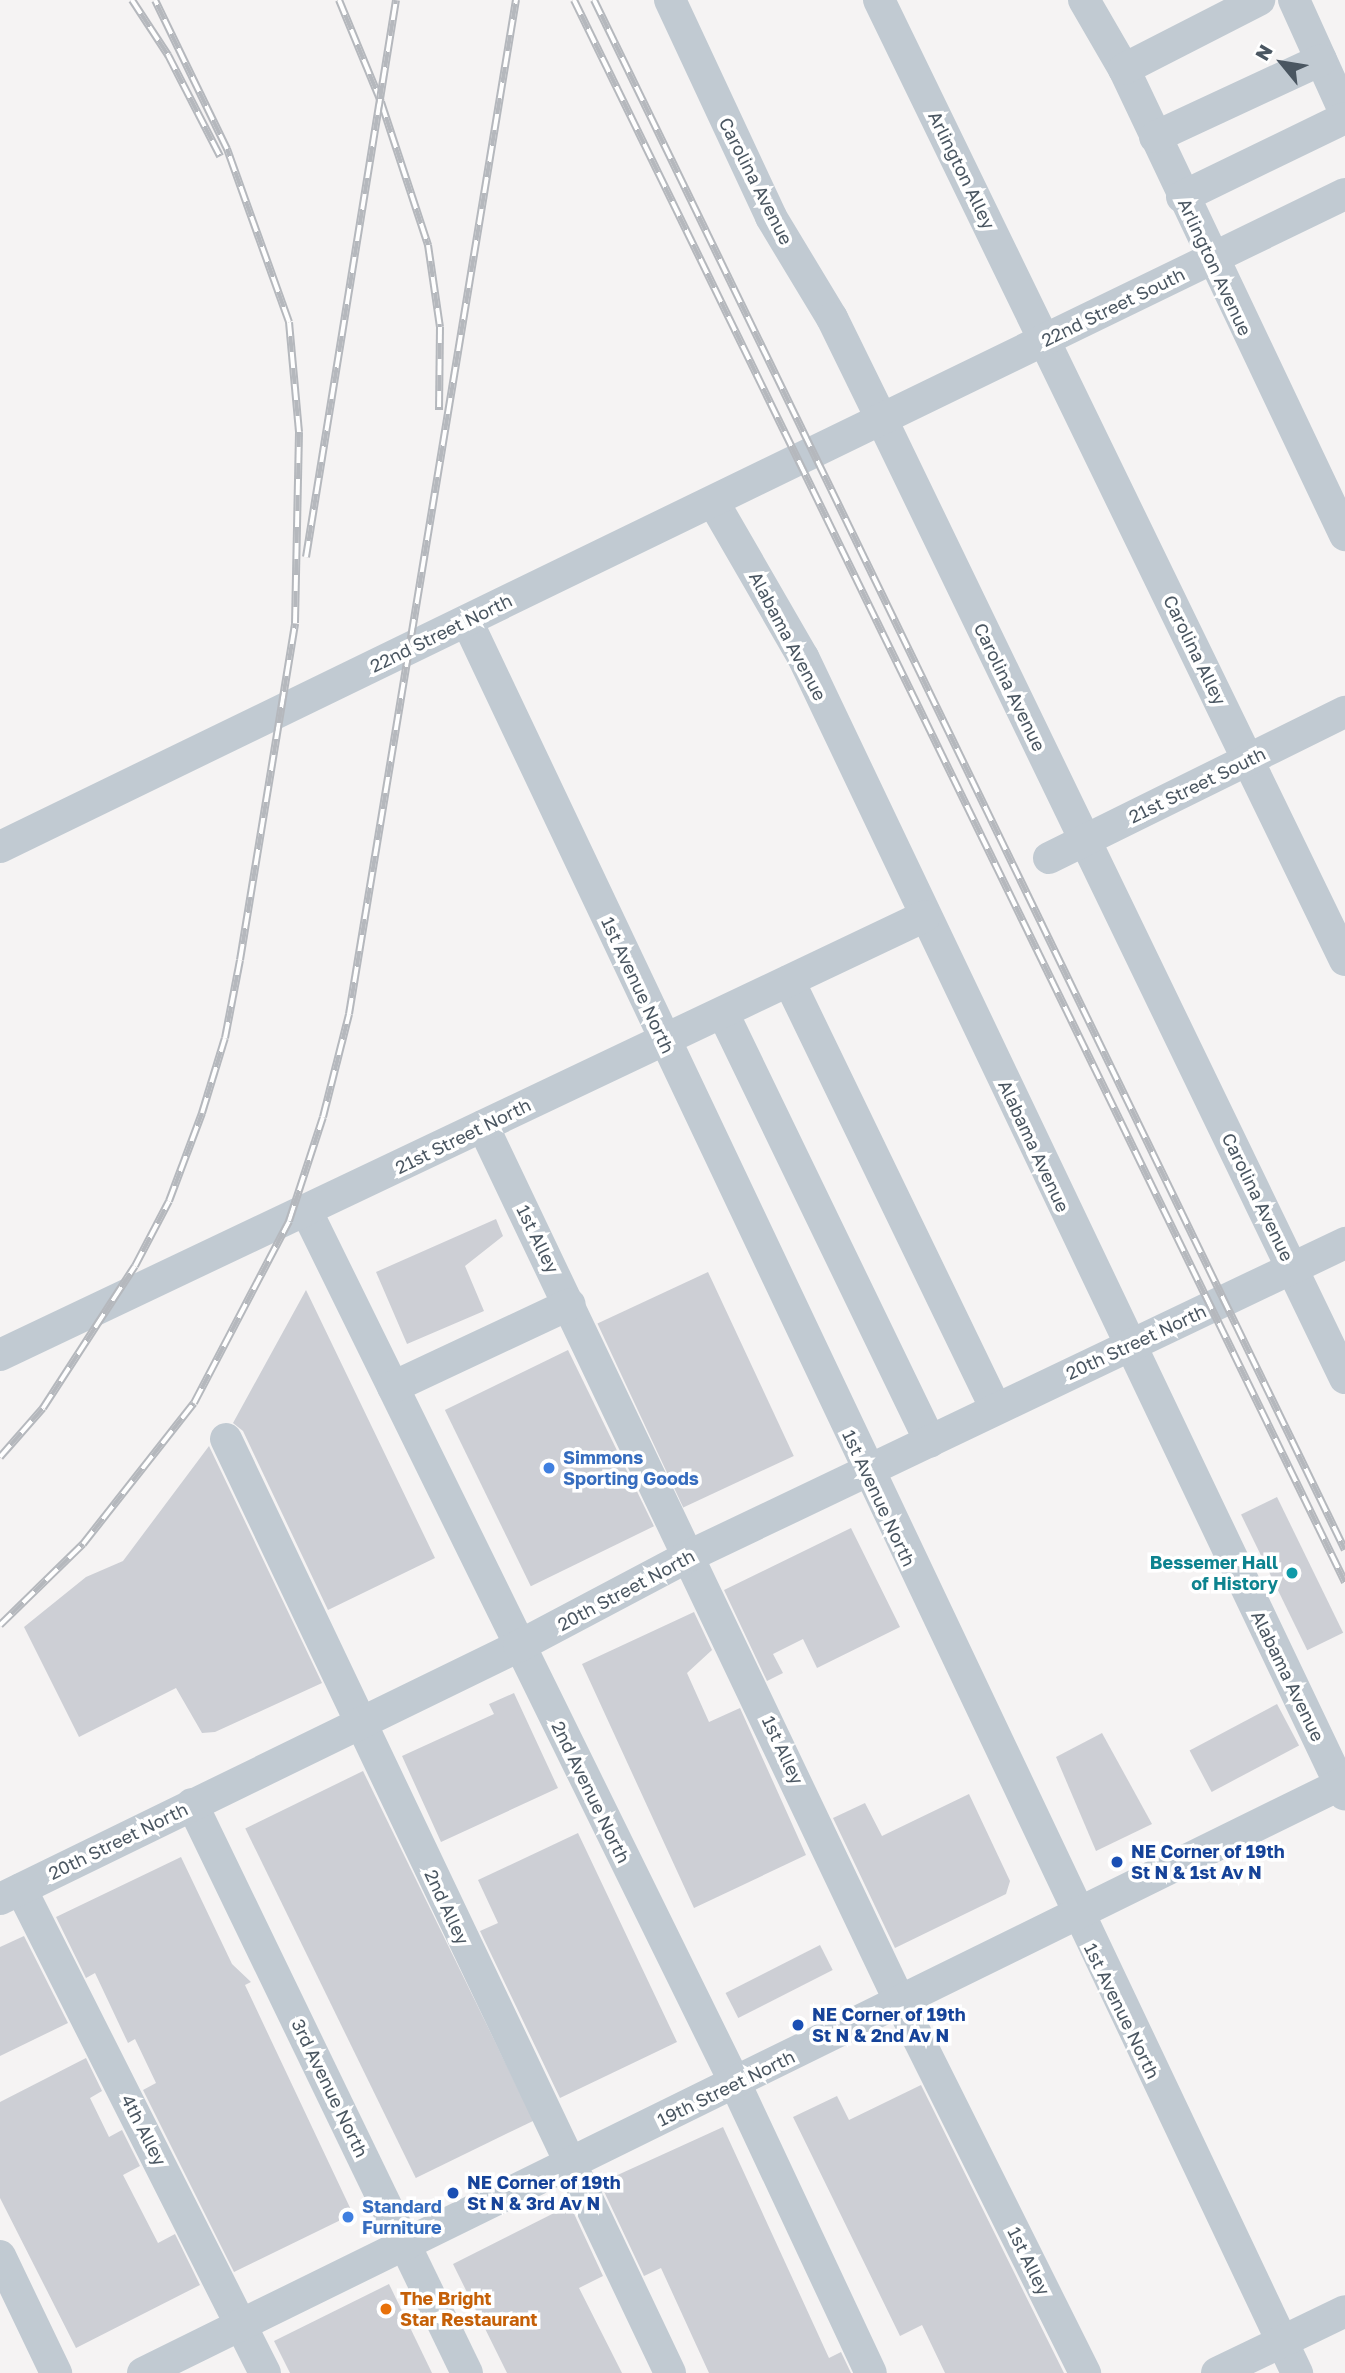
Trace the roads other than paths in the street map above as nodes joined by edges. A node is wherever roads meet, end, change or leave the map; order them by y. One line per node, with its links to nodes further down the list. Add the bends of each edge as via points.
1 (670, 0): 14 (street, Carolina Avenue, via 771,216 832,318)
2 (879, 0): 13 (street, Arlington Alley)
3 (1084, 0): 7 (street, Arlington Avenue)
4 (1259, 0): 7 (street)
5 (1294, 0): 6 (street)
6 (1321, 60): 8 (street); 9 (street)
7 (1124, 69): 9 (street, Arlington Avenue)
8 (1345, 116): 11 (street)
9 (1155, 137): 11 (street, Arlington Avenue)
10 (1345, 194): 12 (street, 22nd Street South)
11 (1182, 197): 12 (street, Arlington Avenue)
12 (1210, 260): 13 (street, 22nd Street South); 16 (street, Arlington Avenue)
13 (1045, 341): 14 (street, 22nd Street South); 19 (street, Carolina Alley)
14 (882, 420): 15 (street, 22nd Street North); 20 (street, Carolina Avenue)
15 (714, 503): 17 (street, 22nd Street North); 23 (street, Alabama Avenue, via 803,657)
16 (1345, 535)
17 (467, 621): 21 (street, 22nd Street North); 27 (street, 1st Avenue North)
18 (1345, 712): 19 (street, 21st Street South)
19 (1248, 760): 20 (street, 21st Street South); 24 (street, Carolina Alley)
20 (1084, 841): 22 (street, 21st Street South); 31 (street, Carolina Avenue)
21 (0, 848)
22 (1049, 858)
23 (925, 916): 25 (street, 21st Street North); 33 (street, Alabama Avenue)
24 (1345, 960)
25 (789, 981): 26 (street, 21st Street North); 37 (street)
26 (723, 1013): 27 (street, 21st Street North); 39 (street)
27 (664, 1041): 28 (street, 21st Street North); 40 (street, 1st Avenue North)
28 (483, 1126): 29 (street, 21st Street North); 32 (street, 1st Alley)
29 (307, 1212): 34 (street, 21st Street North); 36 (street, 2nd Avenue North)
30 (1345, 1243): 31 (street, 20th Street North)
31 (1293, 1269): 33 (street, 20th Street North); 35 (street, Carolina Avenue)
32 (570, 1304): 36 (street); 41 (street, 1st Alley)
33 (1129, 1345): 37 (street, 20th Street North); 44 (street, Alabama Avenue)
34 (0, 1355)
35 (1345, 1378)
36 (393, 1387): 42 (street, 2nd Avenue North)
37 (996, 1409): 39 (street, 20th Street North)
38 (226, 1439): 43 (street, 2nd Alley)
39 (930, 1442): 40 (street, 20th Street North)
40 (867, 1472): 41 (street, 20th Street North); 47 (street, 1st Avenue North)
41 (691, 1555): 42 (street, 20th Street North); 48 (street, 1st Alley)
42 (519, 1646): 43 (street, 20th Street North); 49 (street, 2nd Avenue North)
43 (360, 1722): 45 (street, 20th Street North); 50 (street, 2nd Alley)
44 (1343, 1787): 47 (street, 19th Street North)
45 (192, 1804): 46 (street, 20th Street North); 51 (street, 3rd Avenue North)
46 (11, 1894): 54 (street, 4th Alley)
47 (1075, 1915): 48 (street, 19th Street North); 55 (street, 1st Avenue North)
48 (900, 2002): 49 (street, 19th Street North); 62 (street, 1st Alley)
49 (735, 2083): 50 (street, 19th Street North); 61 (street, 2nd Avenue North)
50 (569, 2165): 51 (street, 19th Street North); 60 (street, 2nd Alley)
51 (406, 2246): 54 (street, 19th Street North); 59 (street, 3rd Avenue North)
52 (0, 2256): 57 (street)
53 (1345, 2311): 55 (street)
54 (242, 2325): 56 (street, 19th Street North); 58 (street, 4th Alley)
55 (1282, 2341): 63 (street); 64 (street, 1st Avenue North)
56 (159, 2370)
57 (57, 2373)
58 (265, 2373)
59 (467, 2373)
60 (670, 2373)
61 (871, 2373)
62 (1085, 2373)
63 (1217, 2373)
64 (1297, 2373)

